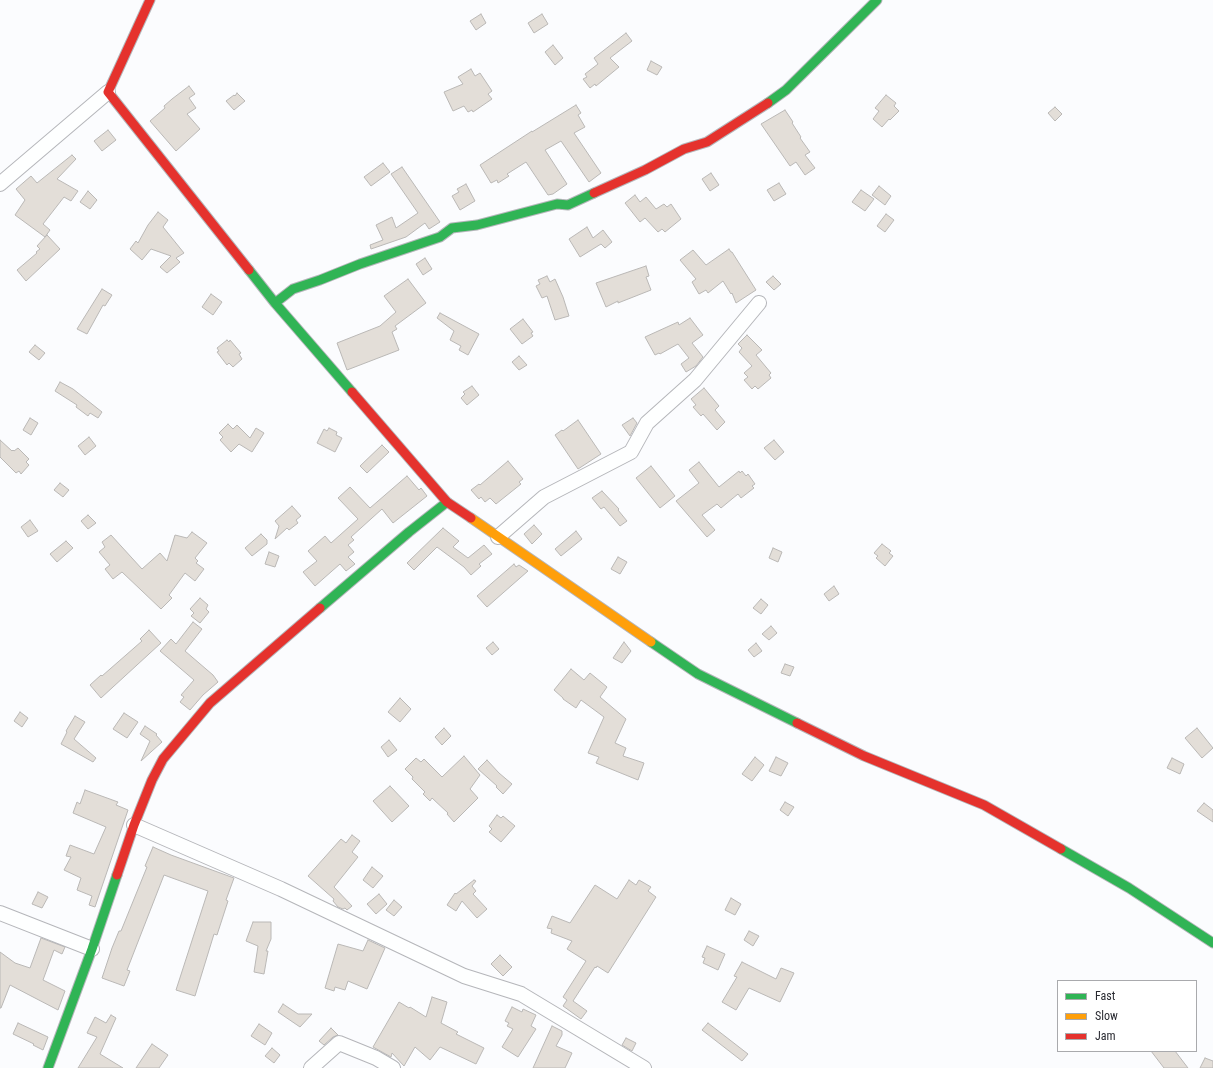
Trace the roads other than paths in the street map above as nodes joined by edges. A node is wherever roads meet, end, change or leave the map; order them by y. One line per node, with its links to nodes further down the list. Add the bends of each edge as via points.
1 (150, 0): 3 (street)
2 (877, 0): 5 (street, via 786,90 707,142 684,149 568,206 542,206 506,218 452,228 440,237 293,289)
3 (108, 92): 4 (street); 5 (street)
4 (0, 184)
5 (275, 303): 7 (street)
6 (759, 303): 8 (street, via 695,380 647,423 631,452 544,497)
7 (447, 502): 8 (street); 9 (street, via 210,703 163,759)
8 (498, 537): 11 (street, via 698,674 864,756 984,805 1129,888)
9 (134, 824): 12 (street); 16 (street, via 281,889 464,976 521,994)
10 (0, 913): 12 (street)
11 (1213, 943)
12 (92, 949): 13 (street)
13 (48, 1068)
14 (311, 1068): 15 (street, via 339,1043)
15 (393, 1068)
16 (644, 1068)

